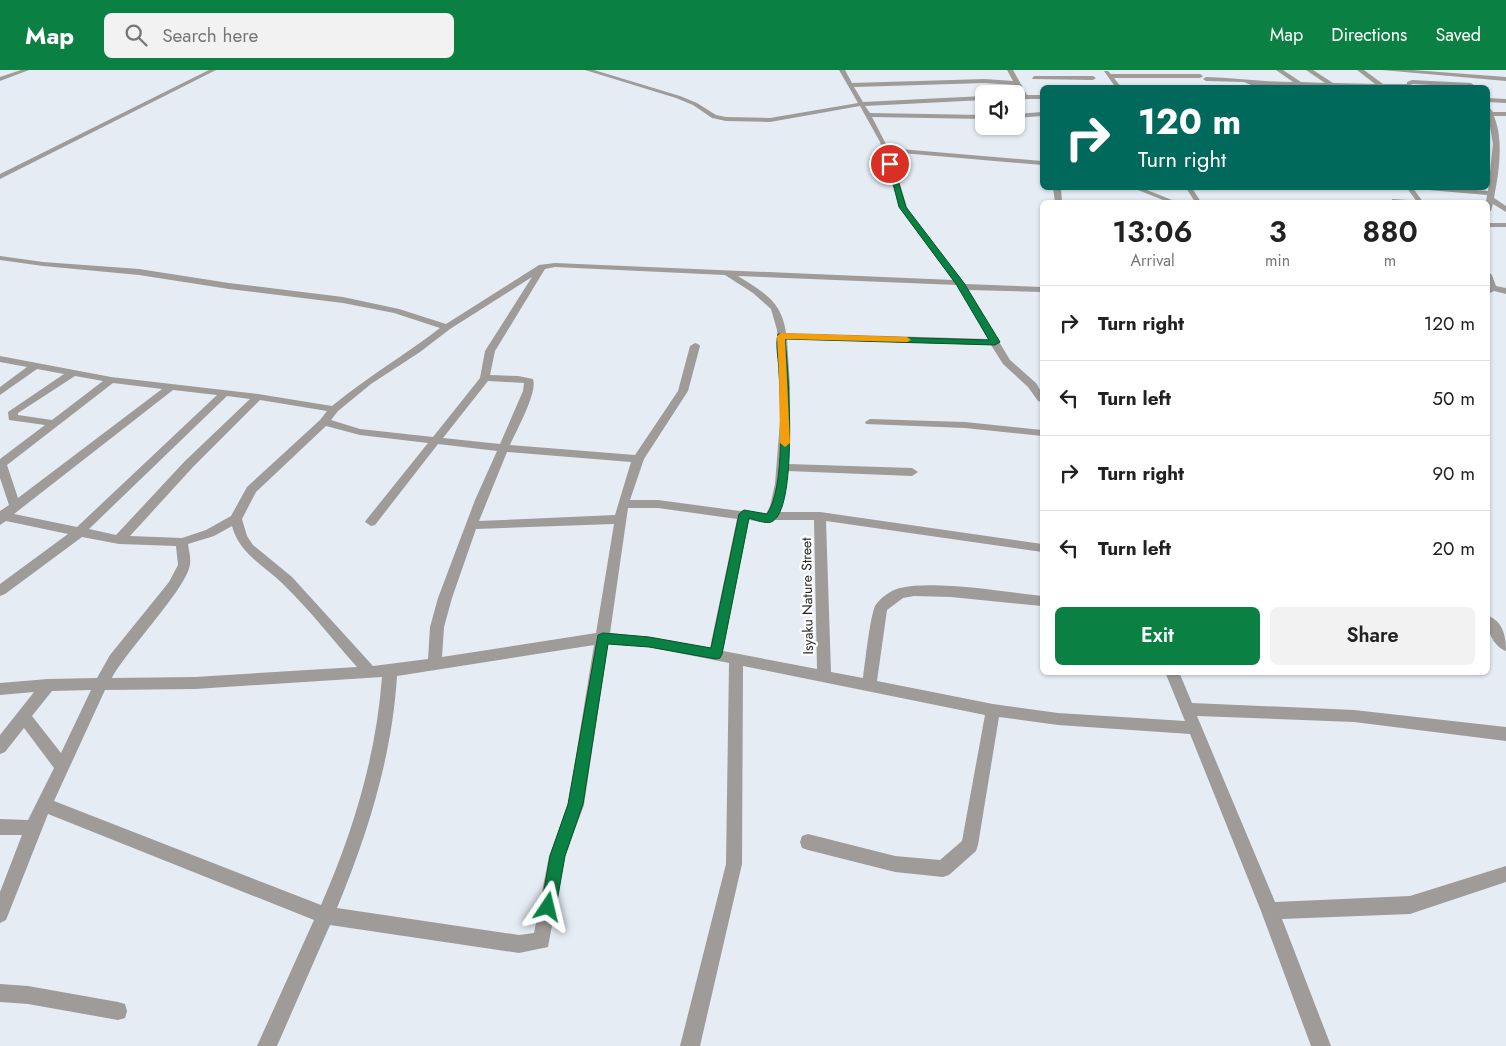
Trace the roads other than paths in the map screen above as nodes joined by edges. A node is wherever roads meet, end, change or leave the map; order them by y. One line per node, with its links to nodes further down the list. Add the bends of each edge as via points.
1 (26, 70): 20 (street)
2 (213, 70): 59 (street)
3 (588, 70): 40 (street, via 678,97 714,117 726,119 770,120)
4 (842, 70): 22 (street)
5 (1010, 70): 24 (street)
6 (1030, 70): 19 (street, via 1035,81)
7 (1104, 70): 17 (street)
8 (1187, 70): 18 (street)
9 (1279, 70): 28 (street)
10 (1309, 70): 29 (street)
11 (1360, 70): 30 (street)
12 (1386, 70): 13 (street)
13 (1398, 70): 15 (street)
14 (1462, 70): 16 (street)
15 (1430, 71): 16 (street)
16 (1469, 73): 21 (street)
17 (1110, 76): 18 (street); 25 (street)
18 (1203, 77): 26 (street); 27 (street, via 1245,80)
19 (1093, 78)
20 (0, 79)
21 (1506, 79)
22 (851, 85): 23 (street, via 985,81); 40 (street)
23 (1012, 85)
24 (1018, 85)
25 (1118, 85)
26 (1216, 85)
27 (1253, 85)
28 (1301, 85)
29 (1332, 85)
30 (1380, 85)
31 (1410, 85): 32 (street, via 1412,82)
32 (1457, 85)
33 (1025, 87): 34 (street)
34 (1030, 88)
35 (1040, 96): 36 (street)
36 (1025, 97)
37 (975, 98): 40 (street)
38 (1490, 100): 39 (street)
39 (1506, 101)
40 (862, 104): 44 (street)
41 (1490, 111): 43 (street)
42 (1490, 113): 49 (street, via 1498,130)
43 (1506, 114)
44 (868, 115): 47 (street); 51 (street)
45 (1025, 116): 46 (street)
46 (1040, 116)
47 (975, 117)
48 (1490, 140): 49 (street)
49 (1496, 142): 50 (street); 53 (street)
50 (1506, 144)
51 (885, 150): 56 (street); 71 (street, via 903,207)
52 (1490, 151): 53 (street)
53 (1496, 152): 54 (street)
54 (1495, 161): 55 (street); 57 (street)
55 (1506, 161)
56 (1040, 163)
57 (1490, 175): 58 (street); 62 (street)
58 (1506, 176)
59 (0, 177)
60 (1142, 190): 63 (street)
61 (1445, 190): 62 (street)
62 (1490, 196): 64 (street); 65 (street)
63 (1168, 200)
64 (1489, 200)
65 (1506, 210)
66 (1490, 225): 67 (street)
67 (1506, 225)
68 (0, 258): 75 (street, via 139,272 343,300 396,311)
69 (542, 267): 70 (street, via 574,265); 75 (street); 82 (street, via 490,351)
70 (728, 273): 71 (street); 76 (street, via 770,304 778,314)
71 (961, 285): 72 (street); 77 (street)
72 (1040, 289)
73 (1490, 290): 74 (street)
74 (1506, 291)
75 (447, 327): 89 (street)
76 (781, 336): 77 (street); 98 (street)
77 (995, 342): 87 (street, via 1006,362)
78 (695, 346): 96 (street, via 683,391)
79 (0, 359): 80 (street)
80 (36, 365): 81 (street); 85 (street)
81 (73, 373): 83 (street); 92 (street, via 13,412 13,418)
82 (485, 378): 94 (street); 95 (street, via 529,382)
83 (111, 380): 84 (street); 92 (street)
84 (168, 388): 86 (street); 101 (street)
85 (0, 392)
86 (225, 393): 88 (street); 110 (street)
87 (1040, 396)
88 (258, 397): 89 (street); 111 (street, via 189,464)
89 (334, 409): 90 (street)
90 (324, 422): 94 (street, via 360,432); 106 (street, via 251,490)
91 (870, 422): 93 (street, via 965,425)
92 (52, 424): 97 (street)
93 (1040, 433)
94 (436, 441): 95 (street); 108 (street)
95 (503, 448): 96 (street); 109 (street)
96 (638, 459): 100 (street)
97 (0, 464): 101 (street)
98 (783, 467): 99 (street); 103 (street)
99 (912, 472)
100 (623, 504): 102 (street, via 658,504); 107 (street)
101 (15, 506): 105 (street)
102 (744, 514): 103 (street, via 769,519); 119 (street)
103 (773, 516): 104 (street)
104 (820, 516): 113 (street); 124 (street, Isyaku Nature Street)
105 (1, 517): 110 (street)
106 (236, 519): 112 (street, via 210,533); 123 (street, via 249,548 288,580)
107 (622, 519): 109 (street); 117 (street)
108 (371, 522)
109 (473, 525): 121 (street, via 441,614)
110 (78, 533): 111 (street); 114 (street)
111 (119, 540): 112 (street)
112 (182, 542): 126 (street, via 184,565 174,585 115,659)
113 (1040, 548)
114 (0, 591)
115 (1040, 601): 127 (street, via 951,592 914,590 900,593 881,608)
116 (1490, 624): 118 (street)
117 (603, 638): 119 (street); 121 (street); 144 (street, via 576,804 558,856 542,941 519,944)
118 (1506, 645)
119 (716, 654): 120 (street)
120 (736, 658): 124 (street); 148 (street, via 734,864)
121 (435, 664): 122 (street)
122 (390, 671): 123 (street); 144 (street, via 379,760 359,829)
123 (370, 672): 126 (street, via 195,683)
124 (824, 675): 127 (street)
125 (1173, 675): 130 (street)
126 (101, 684): 128 (street); 136 (street)
127 (869, 684): 131 (street)
128 (48, 685): 129 (street); 132 (street)
129 (0, 690)
130 (1186, 709): 133 (street); 134 (street, via 1354,716)
131 (993, 710): 133 (street, via 1058,719); 140 (street, via 970,845 943,869 895,864)
132 (24, 717): 135 (street); 136 (street)
133 (1195, 728): 142 (street)
134 (1506, 734)
135 (0, 748)
136 (63, 768): 137 (street)
137 (44, 804): 139 (street); 144 (street)
138 (0, 827): 139 (street)
139 (33, 828): 143 (street)
140 (808, 842)
141 (1506, 874): 142 (street, via 1410,905)
142 (1270, 912): 149 (street)
143 (0, 914)
144 (325, 915): 147 (street)
145 (0, 993): 146 (street, via 28,994)
146 (118, 1011)
147 (267, 1046)
148 (690, 1046)
149 (1322, 1046)

